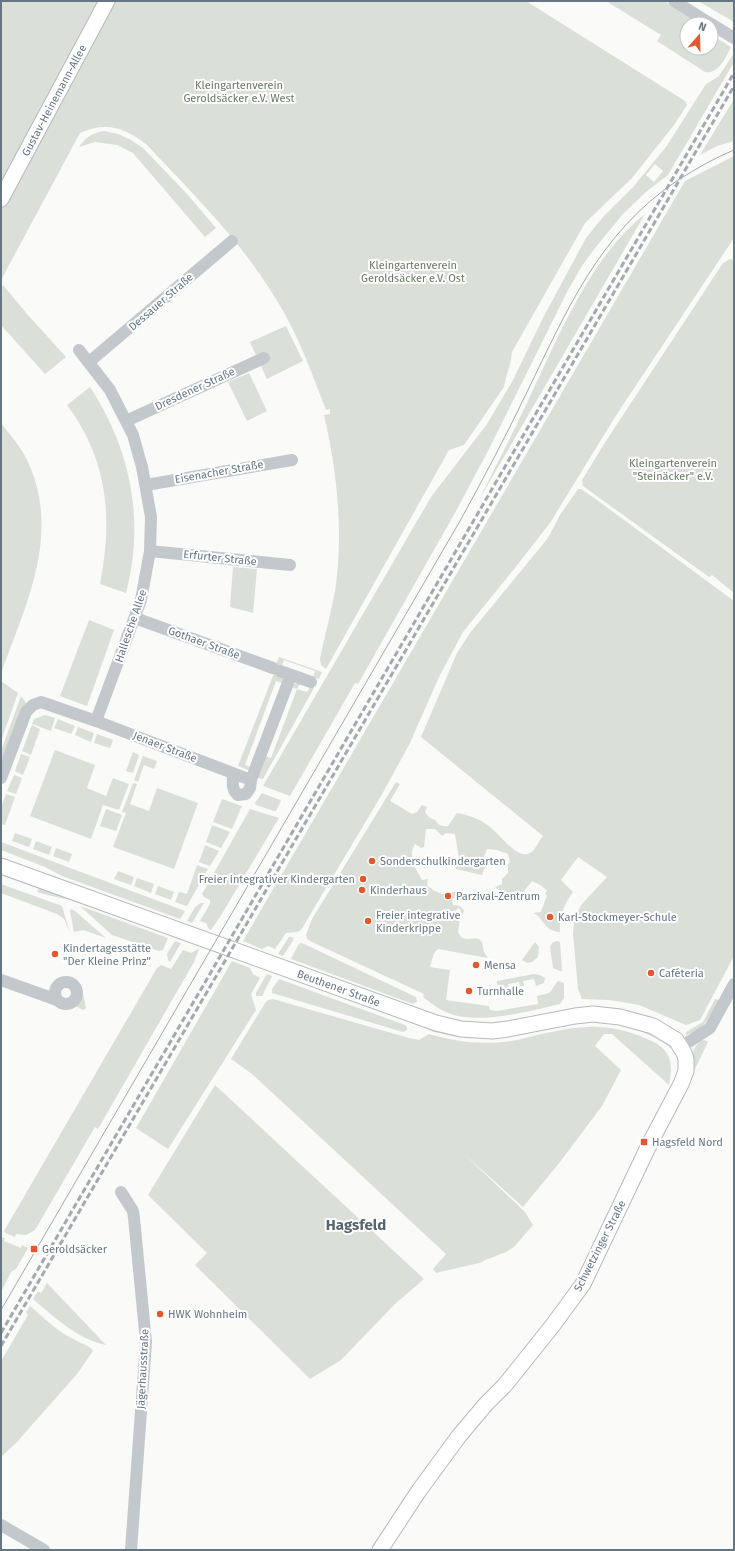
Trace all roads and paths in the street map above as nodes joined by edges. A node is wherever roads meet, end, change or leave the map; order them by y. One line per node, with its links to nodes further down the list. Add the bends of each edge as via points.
1 (107, 1): 6 (main road, Gustav-Heinemann-Allee)
2 (674, 1): 3 (street)
3 (698, 16)
4 (719, 29): 5 (street)
5 (729, 35)
6 (1, 199)
7 (232, 241): 10 (street, Dessauer Straße)
8 (79, 350): 10 (street, Hallesche Allee)
9 (264, 358): 11 (street, Dresdener Straße)
10 (89, 362): 11 (street, Hallesche Allee, via 110,390)
11 (126, 421): 13 (street, Hallesche Allee, via 138,450)
12 (292, 460): 13 (street, Eisenacher Straße)
13 (146, 485): 14 (street, Hallesche Allee, via 151,517)
14 (150, 551): 15 (street, Erfurter Straße); 16 (street, Hallesche Allee, via 145,583)
15 (290, 565)
16 (135, 618): 17 (street, Gothaer Straße); 19 (street, Hallesche Allee)
17 (281, 671): 18 (street, Gothaer Straße); 22 (street)
18 (311, 682)
19 (96, 721): 20 (street, Jenaer Straße); 21 (street, via 41,702 33,705 26,712)
20 (233, 773): 22 (street, Jenaer Straße); 22 (street, via 233,788 238,795 249,791)
21 (1, 778)
22 (251, 780)
23 (1, 866): 27 (main road, Beuthener Straße, via 436,1023 461,1029 492,1031 560,1018 607,1015 653,1026 670,1036)
24 (1, 980): 26 (street)
25 (734, 984): 27 (street, via 710,1028)
26 (57, 1000)
27 (681, 1047): 32 (main road, Schwetzinger Straße, via 686,1059 684,1077 583,1284 506,1385 483,1407 459,1436)
28 (121, 1192): 31 (street, Jägerhausstraße, via 133,1212 146,1334)
29 (1, 1525): 30 (street)
30 (44, 1550)
31 (131, 1550)
32 (380, 1550)

